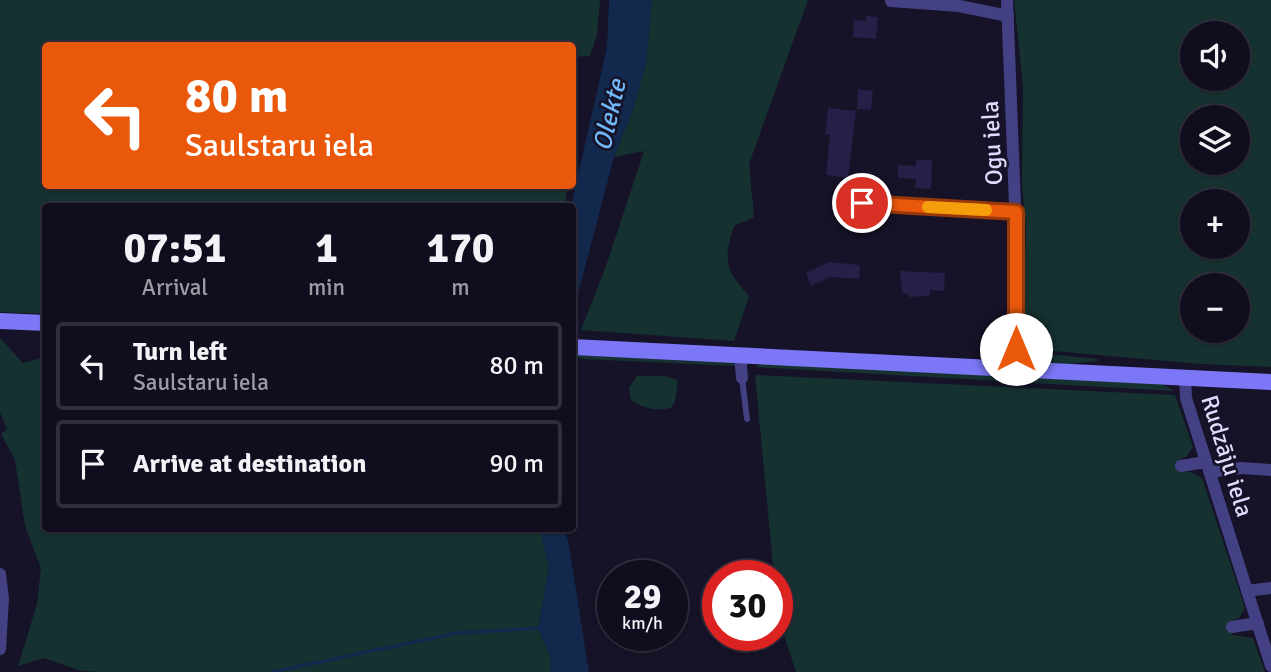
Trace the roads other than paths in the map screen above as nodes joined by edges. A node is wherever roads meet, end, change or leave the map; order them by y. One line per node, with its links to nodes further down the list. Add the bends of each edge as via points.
1 (1007, 0): 3 (street, Ogu iela)
2 (891, 1): 3 (street, via 959,6)
3 (1008, 16): 5 (street, Ogu iela)
4 (862, 203): 5 (street)
5 (1016, 212): 10 (street, Ogu iela)
6 (0, 321): 7 (main road)
7 (42, 323)
8 (576, 347): 9 (main road)
9 (740, 354): 10 (main road); 12 (street)
10 (1015, 368): 11 (main road)
11 (1185, 377): 13 (main road); 16 (street, Rudzāju iela, via 1185,394)
12 (742, 378): 14 (lane)
13 (1271, 382)
14 (747, 419)
15 (1181, 466): 16 (street)
16 (1208, 467): 17 (street); 20 (street, Rudzāju iela)
17 (1271, 470)
18 (0, 574): 23 (street)
19 (1271, 588): 20 (street)
20 (1247, 591): 21 (street, Rudzāju iela)
21 (1258, 623): 22 (street); 24 (street, Rudzāju iela)
22 (1232, 627)
23 (0, 649)
24 (1271, 666)

